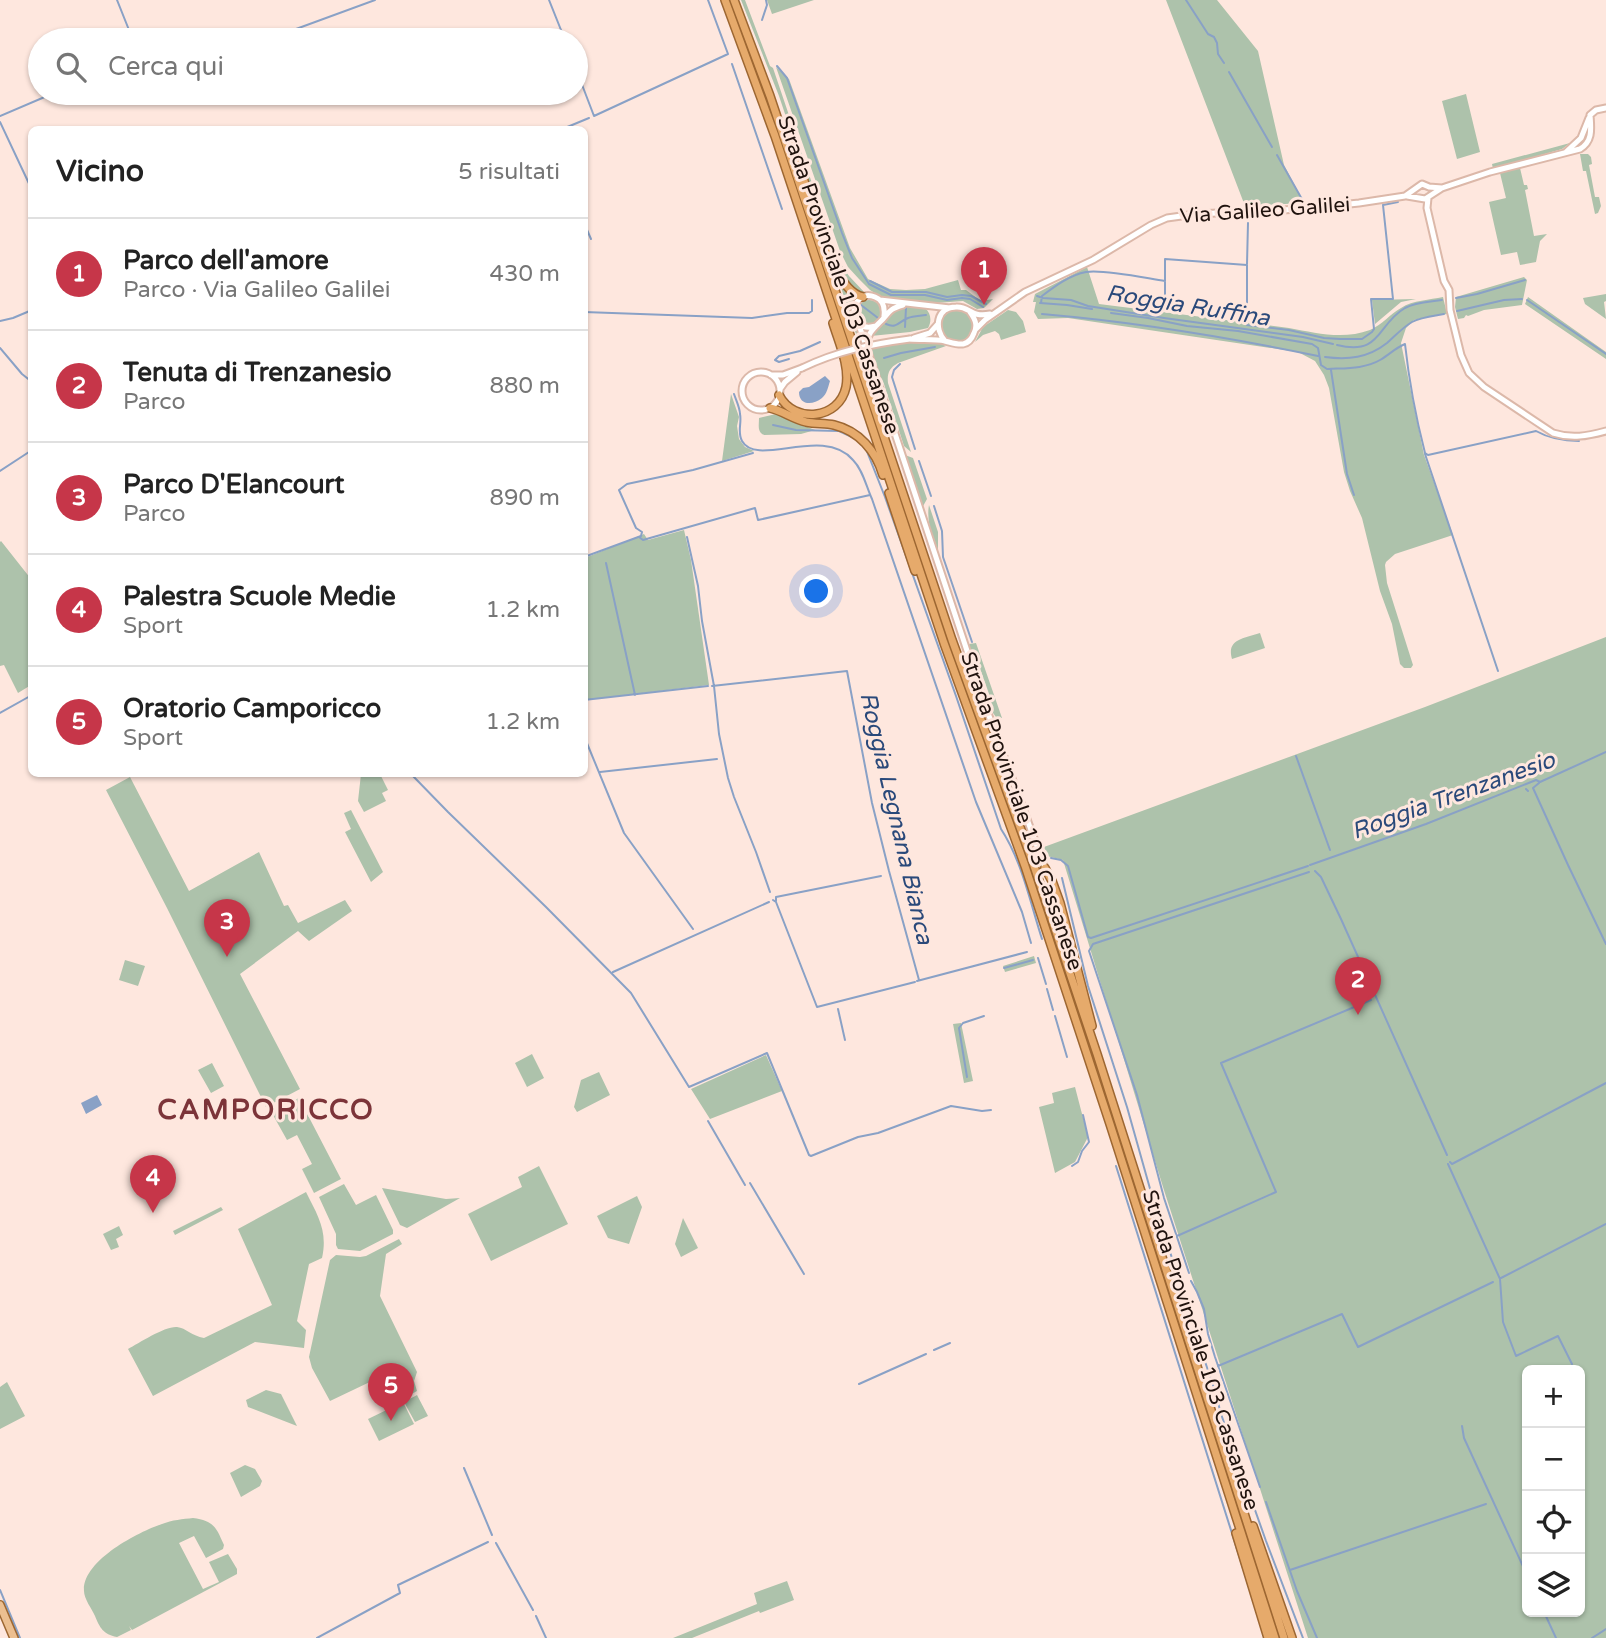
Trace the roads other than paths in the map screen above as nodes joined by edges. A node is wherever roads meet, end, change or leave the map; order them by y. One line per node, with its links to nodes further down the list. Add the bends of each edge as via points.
1 (722, 0): 14 (highway, Strada Provinciale 103 Cassanese)
2 (734, 0): 3 (highway, Strada Provinciale 103 Cassanese)
3 (770, 96): 15 (highway, via 835,267 849,288); 37 (highway, Strada Provinciale 103 Cassanese)
4 (1606, 108): 5 (street)
5 (1590, 115): 6 (street, via 1581,138); 6 (street, via 1591,136 1584,147)
6 (1566, 152): 8 (street)
7 (1429, 187): 8 (street); 9 (street, via 1422,184); 11 (street)
8 (1442, 188): 11 (street)
9 (1416, 189): 10 (street, Via Galileo Galilei); 12 (street)
10 (1405, 196): 12 (street); 21 (street, Via Galileo Galilei, via 1302,209 1171,217 1025,292)
11 (1429, 196): 12 (street); 13 (street)
12 (1419, 197): 13 (street)
13 (1427, 208): 34 (street, via 1461,355 1471,374 1483,387 1553,433 1579,437)
14 (806, 228): 32 (highway, via 846,368 846,387 836,405 816,414 793,411); 35 (highway, Strada Provinciale 103 Cassanese)
15 (863, 297): 16 (street); 23 (street, via 854,308)
16 (879, 300): 17 (street); 22 (street)
17 (905, 304): 18 (street); 22 (street)
18 (926, 305): 19 (street); 24 (street)
19 (950, 308): 20 (street); 24 (street)
20 (970, 312): 21 (street); 26 (street)
21 (996, 312): 26 (street, Via Galileo Galilei)
22 (884, 316): 25 (street)
23 (858, 322): 25 (street); 29 (street)
24 (938, 322): 27 (street, via 930,333); 28 (street)
25 (876, 326): 29 (street)
26 (975, 330): 28 (street, via 962,344)
27 (910, 339): 28 (street); 30 (street, bridge, via 858,348)
28 (945, 341)
29 (865, 347): 36 (street)
30 (803, 368): 31 (street); 32 (street, via 784,382)
31 (771, 375): 32 (street); 33 (street, via 752,374 742,390 750,407)
32 (780, 392): 33 (street)
33 (770, 408): 35 (highway, via 804,422 844,428 867,444 881,469)
34 (1606, 431)
35 (944, 643): 39 (highway, Strada Provinciale 103 Cassanese, via 1025,866)
36 (1045, 868): 37 (highway, via 1060,903)
37 (1097, 1054): 38 (highway, Strada Provinciale 103 Cassanese)
38 (1218, 1431): 44 (highway, Strada Provinciale 103 Cassanese); 45 (highway)
39 (1214, 1448): 42 (highway); 43 (highway, Strada Provinciale 103 Cassanese)
40 (0, 1605): 41 (main road)
41 (14, 1638)
42 (1268, 1638)
43 (1275, 1638)
44 (1284, 1638)
45 (1292, 1638)

